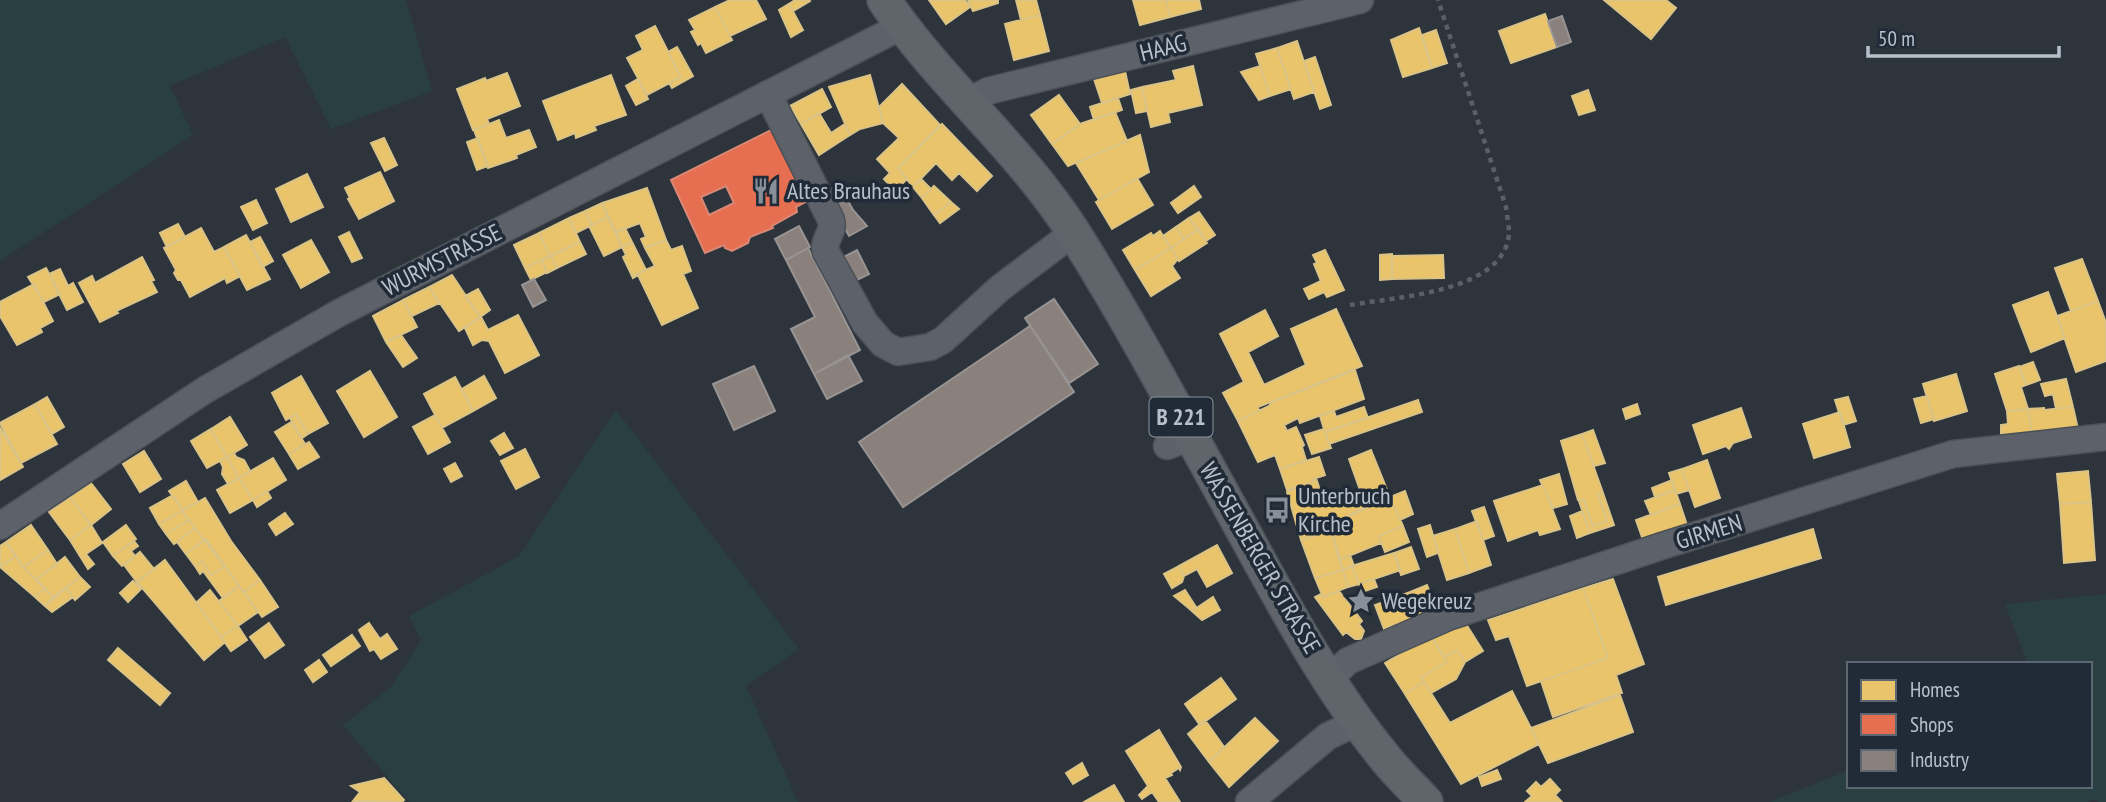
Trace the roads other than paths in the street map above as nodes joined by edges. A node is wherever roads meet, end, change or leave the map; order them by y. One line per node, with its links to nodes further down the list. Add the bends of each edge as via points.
1 (1360, 0): 4 (street, HAAG, via 988,91)
2 (893, 13): 3 (street, WURMSTRASSE); 4 (main road, WASSENBERGER STRASSE / B 221)
3 (768, 94): 5 (street, via 831,220 826,252 865,323 883,344 898,352 943,340 1000,288); 7 (street, WURMSTRASSE, via 339,313 205,390)
4 (967, 102): 5 (main road, WASSENBERGER STRASSE / B 221, via 1021,163)
5 (1073, 233): 8 (main road, WASSENBERGER STRASSE / B 221, via 1139,342 1179,442)
6 (2106, 437): 8 (street, GIRMEN, via 1953,454 1448,617 1348,661)
7 (0, 526)
8 (1329, 679): 9 (main road, WASSENBERGER STRASSE / B 221)
9 (1358, 722): 10 (street, via 1328,736); 11 (main road, WASSENBERGER STRASSE / B 221)
10 (1249, 802)
11 (1426, 802)

